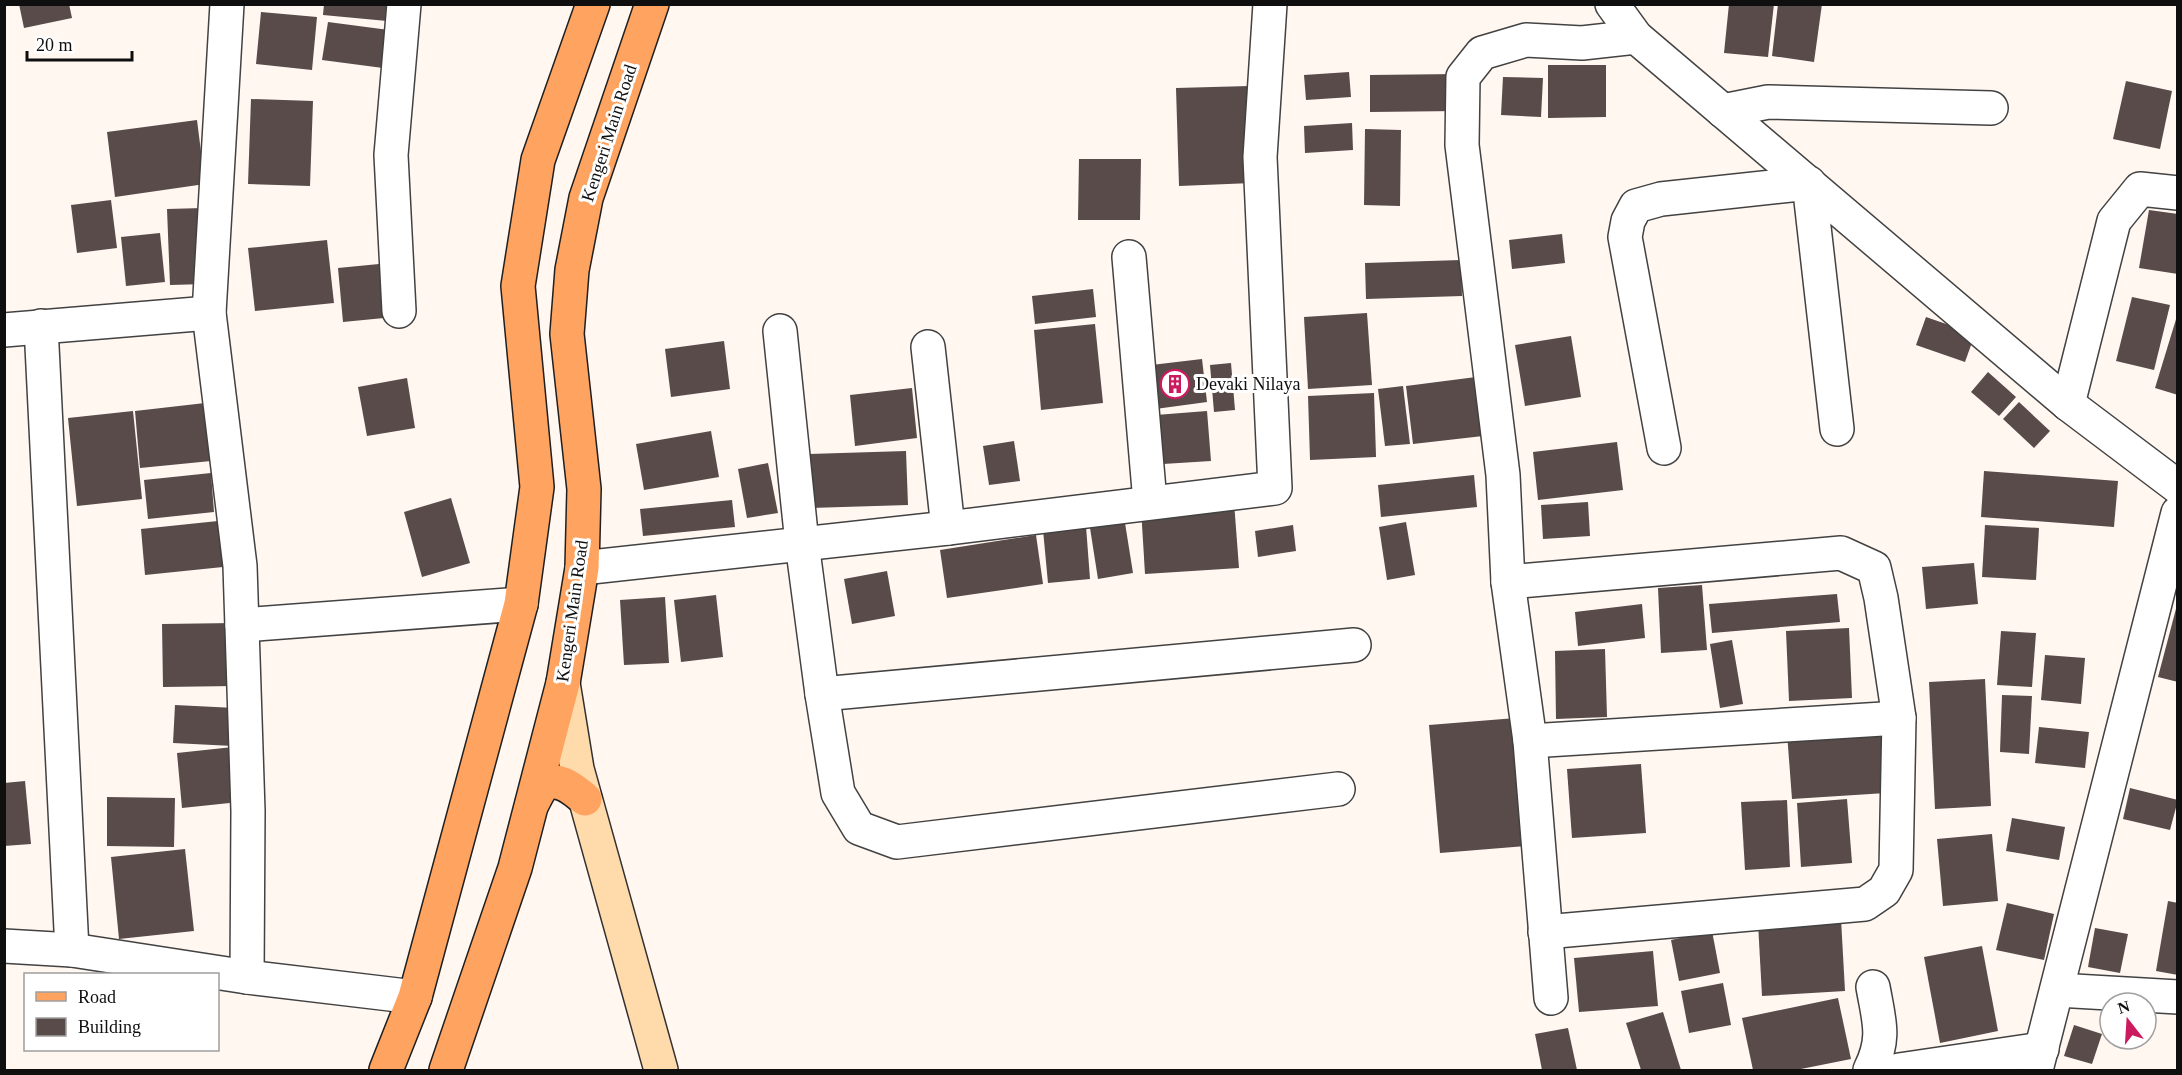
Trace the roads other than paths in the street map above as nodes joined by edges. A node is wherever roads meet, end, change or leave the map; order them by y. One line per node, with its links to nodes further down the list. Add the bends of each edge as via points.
1 (227, 4): 14 (street)
2 (404, 4): 13 (street, via 391,155)
3 (594, 4): 29 (main road, via 538,160 518,286 537,487)
4 (652, 4): 27 (main road, Kengeri Main Road, via 586,198 572,270 567,334 584,489)
5 (1270, 4): 23 (street, via 1260,157 1275,488)
6 (1612, 4): 7 (street)
7 (1636, 37): 9 (street); 28 (street, via 1582,42 1526,40 1482,53 1463,77 1462,145 1503,475)
8 (1991, 108): 9 (street, via 1768,102)
9 (1723, 111): 10 (street)
10 (1809, 183): 19 (street); 20 (street); 21 (street, via 1660,199 1636,206 1625,237)
11 (2178, 193): 19 (street, via 2140,189 2114,221)
12 (1129, 257): 23 (street)
13 (399, 311)
14 (209, 313): 15 (street); 30 (street, via 240,566)
15 (41, 326): 16 (street); 41 (street)
16 (4, 330)
17 (780, 331): 26 (street)
18 (928, 347): 25 (street)
19 (2068, 404): 22 (street)
20 (1837, 429)
21 (1664, 448)
22 (2178, 487)
23 (1150, 502): 25 (street)
24 (2178, 513): 44 (street)
25 (948, 528): 26 (street)
26 (802, 543): 27 (street); 33 (street)
27 (582, 568): 32 (main road, Kengeri Main Road)
28 (1508, 582): 34 (street, via 1841,553 1874,568); 35 (street)
29 (521, 604): 30 (street); 45 (main road)
30 (242, 625): 42 (street)
31 (1354, 645): 33 (street)
32 (563, 683): 37 (street); 38 (main road, Kengeri Main Road)
33 (822, 693): 36 (street, via 838,793 859,828 897,842)
34 (1899, 718): 35 (street); 39 (street, via 1896,870 1884,891 1865,904)
35 (1530, 741): 39 (street)
36 (1338, 789)
37 (585, 799): 38 (main road, via 566,784 553,783 542,787); 51 (street)
38 (532, 804): 50 (main road, Kengeri Main Road, via 515,868)
39 (1545, 932): 47 (street)
40 (4, 946): 41 (street)
41 (72, 950): 42 (street)
42 (248, 977): 45 (street)
43 (1873, 987): 52 (street, via 1881,1034)
44 (2057, 990): 46 (street); 48 (street)
45 (415, 997): 49 (main road)
46 (2178, 997)
47 (1551, 998)
48 (2039, 1060): 53 (street)
49 (386, 1071)
50 (446, 1071)
51 (662, 1071)
52 (1870, 1071)
53 (1899, 1071)

